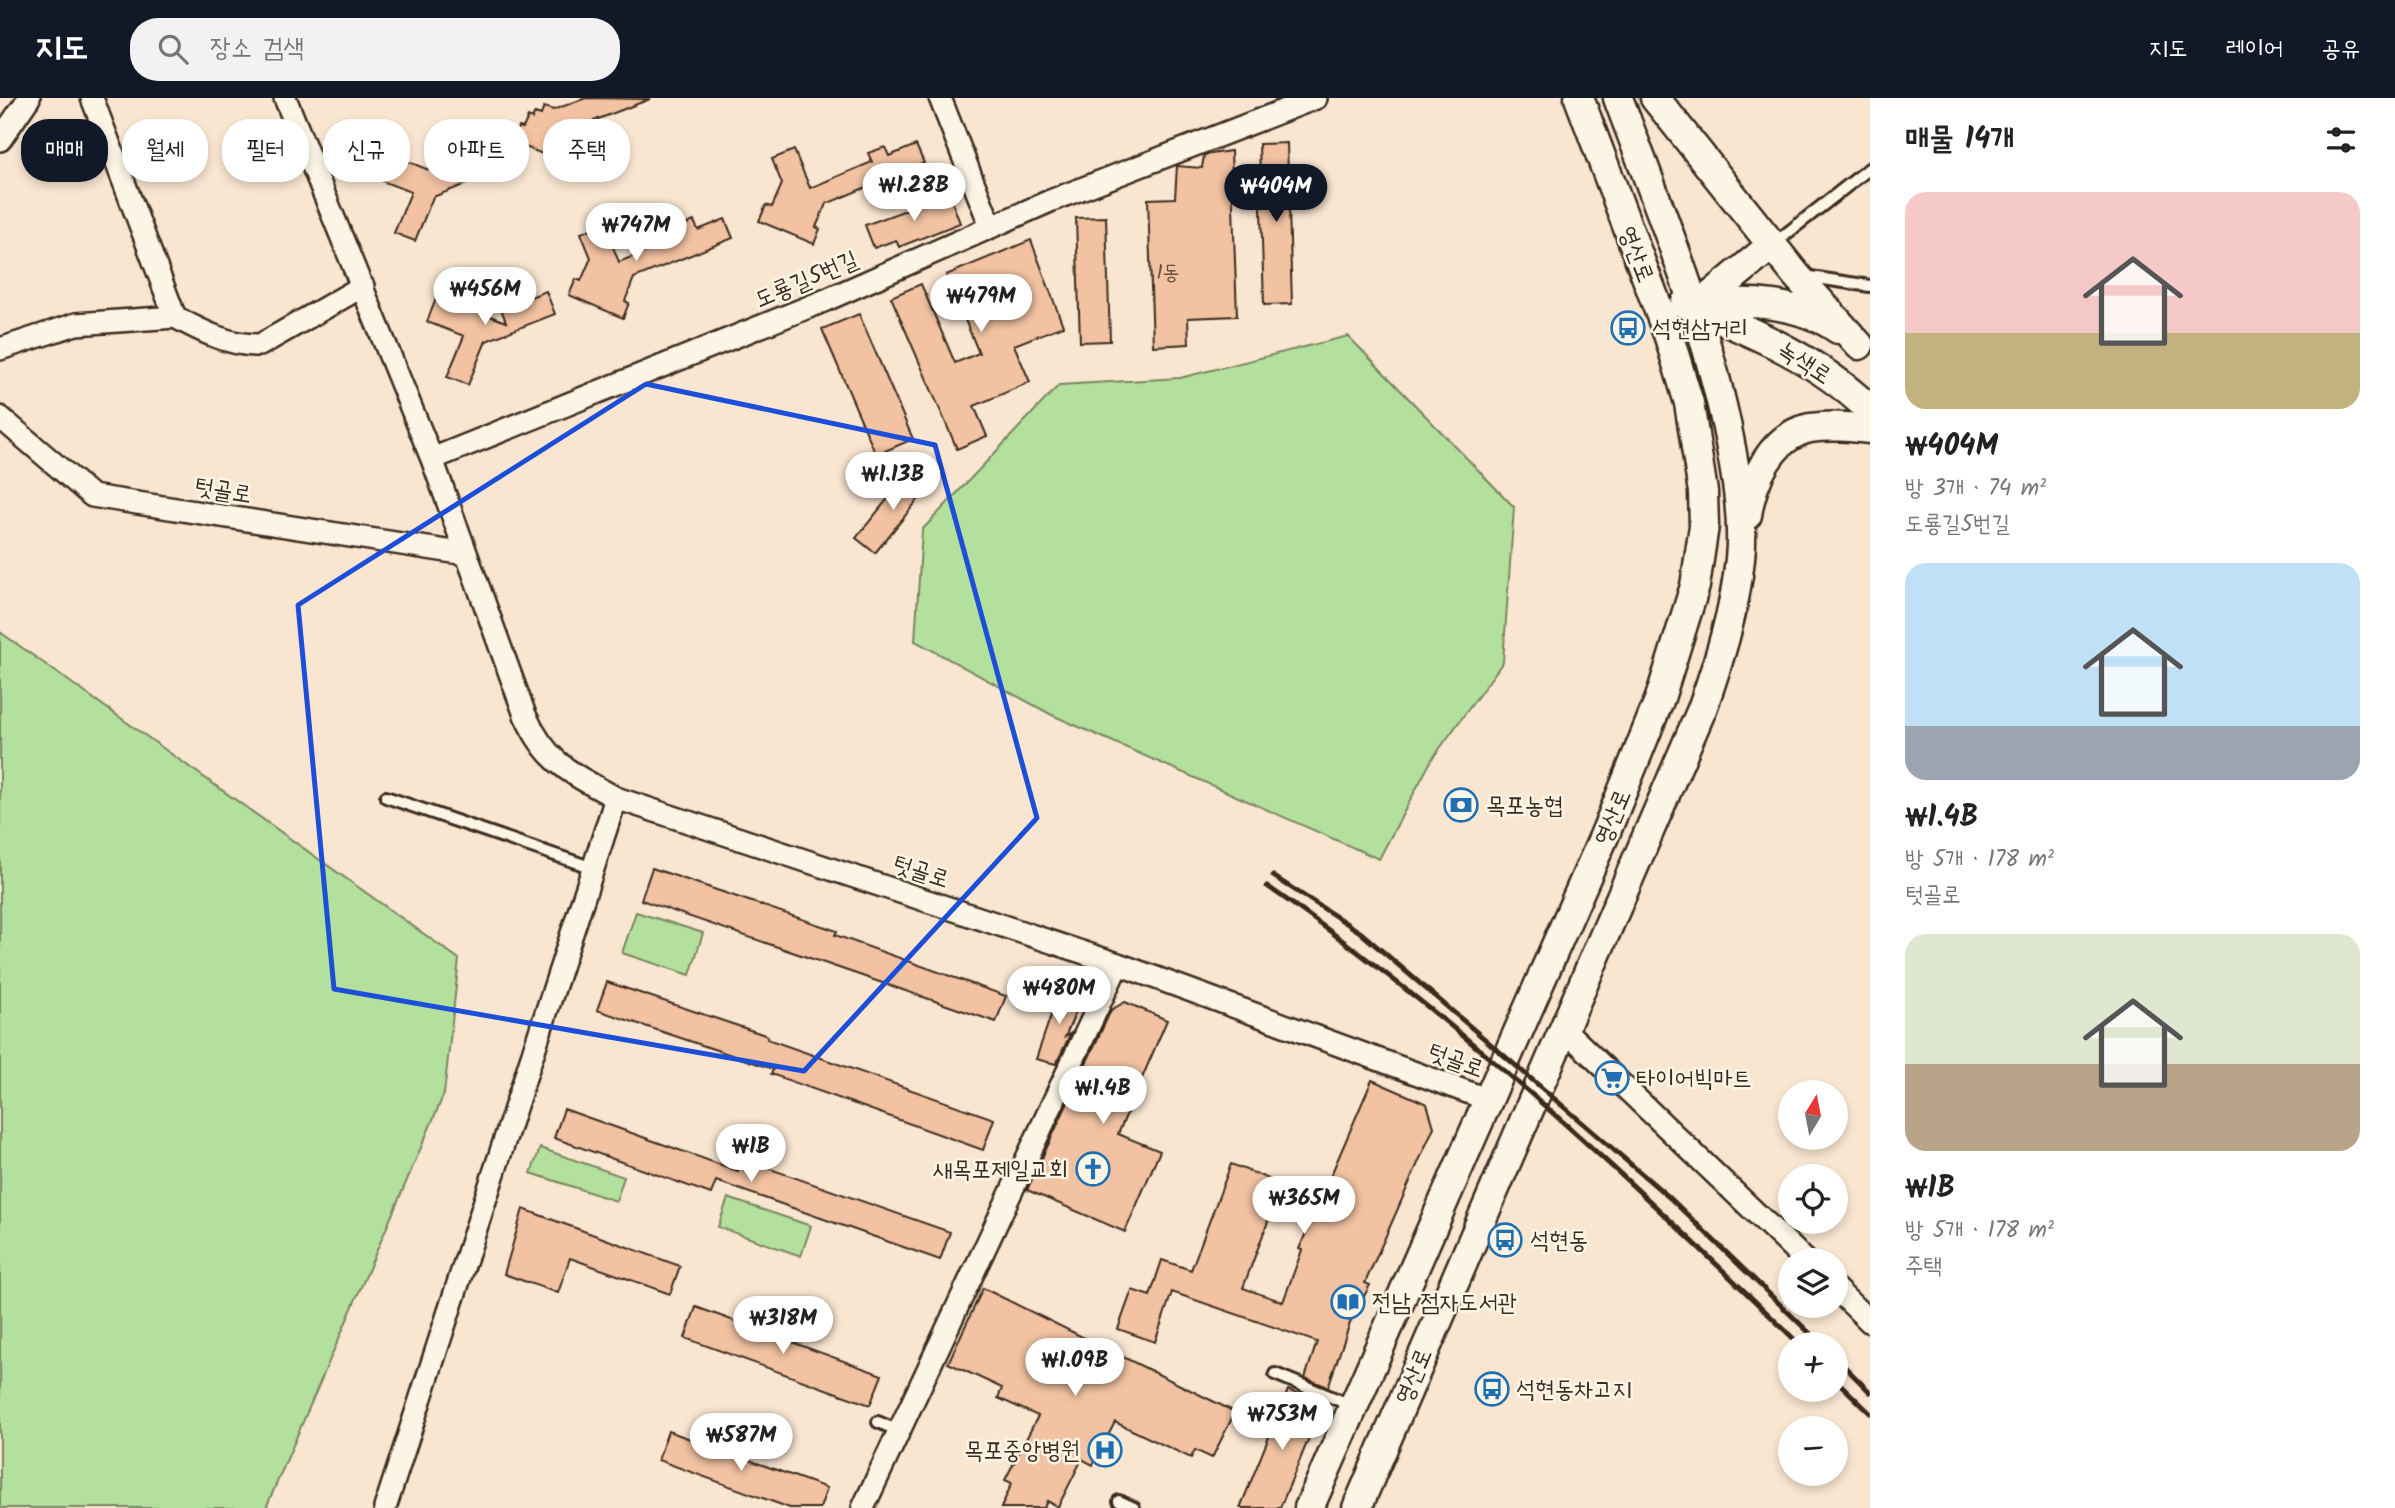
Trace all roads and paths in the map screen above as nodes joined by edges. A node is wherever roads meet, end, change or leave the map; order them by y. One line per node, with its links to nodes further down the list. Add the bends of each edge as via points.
1 (29, 98): 9 (street)
2 (92, 98): 18 (street)
3 (285, 98): 15 (street, 텃골로)
4 (940, 98): 11 (street)
5 (1316, 98): 11 (street, 도룡길5번길)
6 (1579, 98): 14 (street, 영산로)
7 (1618, 98): 17 (street, 영산로)
8 (1655, 98): 12 (street)
9 (0, 140)
10 (1870, 168): 12 (lane)
11 (990, 227): 25 (street, 도룡길5번길, via 826,300)
12 (1772, 245): 13 (street); 17 (street)
13 (1796, 275): 16 (lane); 21 (street)
14 (1647, 281): 17 (street, 녹색로); 19 (street, 영산로)
15 (362, 286): 18 (street, via 260,345 205,333); 25 (street, 텃골로)
16 (1870, 286)
17 (1695, 308): 19 (street); 21 (street, 녹색로, via 1735,302 1777,306 1833,326); 22 (street, 녹색로, via 1776,342); 27 (street, 영산로, via 1718,384 1734,465)
18 (174, 317): 20 (street, via 76,324)
19 (1667, 332): 33 (street, 영산로, via 1689,403 1700,461 1704,526 1695,586 1660,698)
20 (0, 349)
21 (1864, 351)
22 (1870, 410)
23 (0, 417): 26 (street, 텃골로, via 92,496)
24 (1870, 429): 27 (street, via 1808,429 1782,443 1760,468 1750,494)
25 (432, 458): 26 (street, 텃골로)
26 (466, 554): 29 (street, 텃골로, via 536,738 562,768)
27 (1740, 559): 32 (street, 영산로, via 1720,657 1702,709)
28 (386, 797): 30 (lane)
29 (616, 798): 30 (street); 31 (street, 텃골로)
30 (593, 869): 42 (street)
31 (1118, 964): 33 (street, 텃골로); 40 (street)
32 (1565, 1030): 34 (street); 46 (street, 영산로)
33 (1489, 1100): 38 (street, 영산로)
34 (1792, 1248)
35 (1848, 1301): 36 (street)
36 (1870, 1322)
37 (1275, 1374): 38 (lane)
38 (1353, 1406): 45 (street, 영산로)
39 (878, 1422): 40 (lane)
40 (899, 1431): 43 (street)
41 (1119, 1501): 44 (lane)
42 (384, 1508)
43 (863, 1508)
44 (1134, 1508)
45 (1309, 1508)
46 (1357, 1508)

